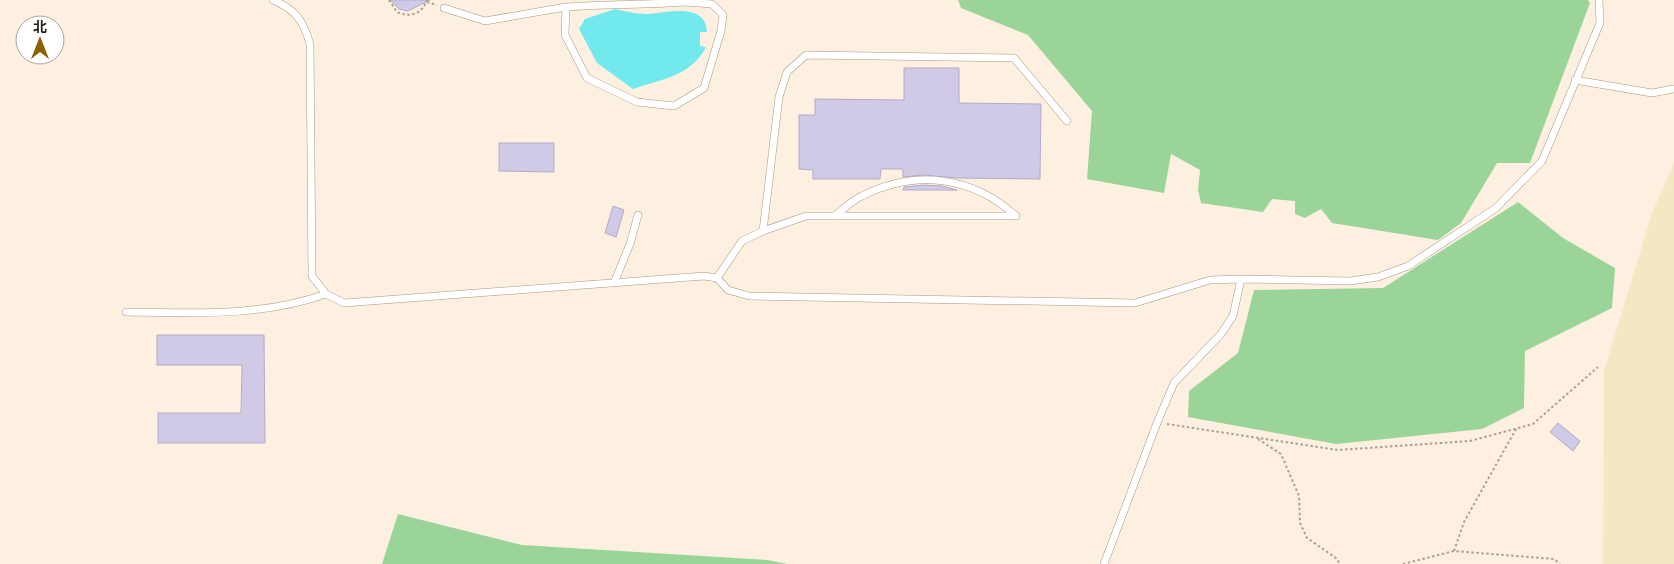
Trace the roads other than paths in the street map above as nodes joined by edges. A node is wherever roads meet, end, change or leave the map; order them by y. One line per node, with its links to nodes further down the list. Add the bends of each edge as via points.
1 (273, 0): 15 (lane, via 294,13 304,25 310,44 312,276)
2 (1599, 0): 6 (lane, via 1600,22)
3 (685, 1): 4 (lane, via 644,6); 4 (lane, via 712,4 722,15 722,23 704,88 674,106 637,102 587,78 565,35)
4 (566, 7): 5 (lane, via 485,20)
5 (444, 8)
6 (1575, 80): 7 (lane, via 1652,93); 13 (lane, via 1536,169 1496,208 1408,266 1350,281)
7 (1674, 89)
8 (1067, 121): 11 (lane, via 1014,58 806,55 787,72 780,97)
9 (638, 215): 14 (lane)
10 (834, 216): 10 (lane, via 844,216 1016,216 998,200 954,182 888,185 860,196); 11 (lane, via 806,216)
11 (763, 231): 12 (lane, via 742,241)
12 (717, 278): 13 (lane, via 728,290 749,296 1135,303 1210,280); 14 (lane, via 704,276)
13 (1241, 279): 17 (lane, via 1233,316 1221,334 1174,383)
14 (614, 283): 15 (lane, via 344,303)
15 (326, 294): 16 (lane, via 304,302 238,313)
16 (126, 312)
17 (1104, 564)

